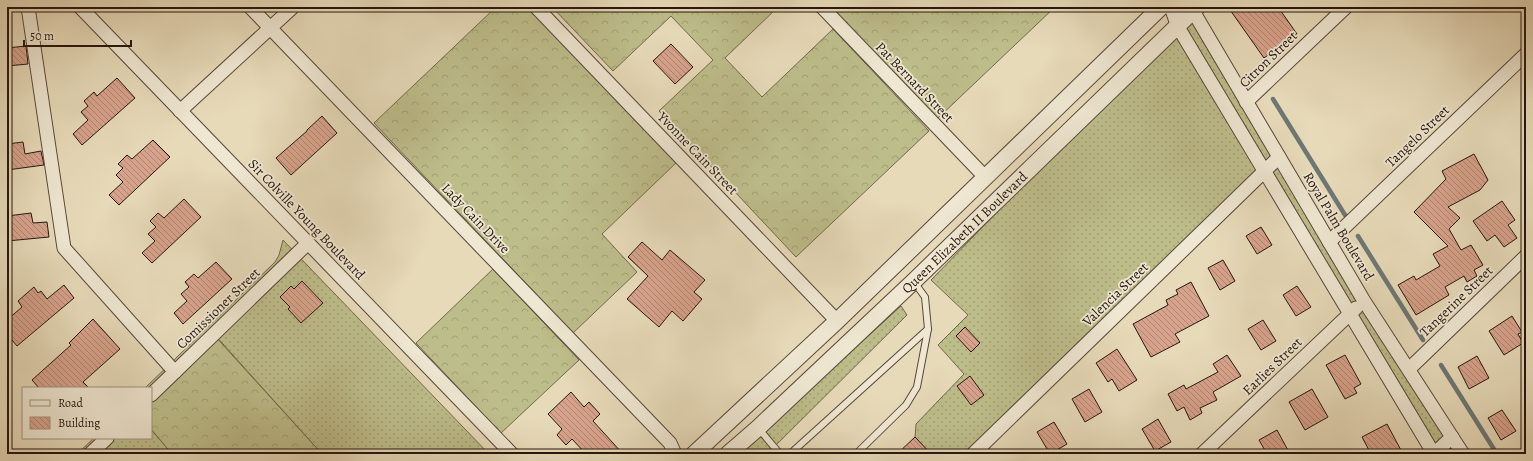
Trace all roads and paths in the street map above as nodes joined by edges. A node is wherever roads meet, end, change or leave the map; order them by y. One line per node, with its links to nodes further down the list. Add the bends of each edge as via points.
1 (28, 7): 29 (street, via 64,248)
2 (80, 7): 15 (street, Sir Colville Young Boulevard)
3 (250, 7): 12 (street, Lady Cain Drive)
4 (293, 7): 12 (street)
5 (536, 7): 26 (street, Yvonne Cain Street)
6 (822, 7): 18 (street, Pat Bernard Street)
7 (1161, 7): 18 (street, Queen Elizabeth II Boulevard)
8 (1171, 7): 11 (street)
9 (1346, 7): 14 (street, Citron Street)
10 (1191, 8): 11 (street, Queen Elizabeth II Boulevard); 14 (street, Royal Palm Boulevard)
11 (1178, 27): 17 (street); 23 (street, Queen Elizabeth II Boulevard)
12 (270, 28): 15 (street); 37 (street, Lady Cain Drive, via 670,443)
13 (1526, 54): 19 (street, Tangelo Street)
14 (1246, 102): 16 (street, Royal Palm Boulevard)
15 (180, 111): 20 (street, Sir Colville Young Boulevard)
16 (1279, 157): 17 (street, Valencia Street); 19 (street, Royal Palm Boulevard)
17 (1264, 171): 25 (street); 43 (street, Valencia Street)
18 (986, 178): 22 (street, Queen Elizabeth II Boulevard)
19 (1329, 242): 24 (street, Royal Palm Boulevard)
20 (308, 243): 29 (street, Comissioner Street); 36 (street, Sir Colville Young Boulevard)
21 (1526, 256): 28 (street, Tangerine Street)
22 (897, 263): 23 (street); 26 (street, Queen Elizabeth II Boulevard)
23 (914, 281): 27 (lane, via 925,297); 32 (street, Queen Elizabeth II Boulevard)
24 (1364, 301): 25 (street, Earlies Street); 28 (street, Royal Palm Boulevard)
25 (1350, 314): 44 (street, Earlies Street); 45 (street)
26 (838, 321): 31 (street, Queen Elizabeth II Boulevard)
27 (928, 329): 41 (lane); 42 (lane, via 917,387 906,405)
28 (1409, 368): 33 (street, Royal Palm Boulevard)
29 (174, 372): 30 (street, Comissioner Street)
30 (152, 394)
31 (742, 409): 32 (street); 38 (street, Queen Elizabeth II Boulevard)
32 (758, 428): 39 (street, Queen Elizabeth II Boulevard); 40 (lane)
33 (1452, 436): 45 (street); 46 (street, Royal Palm Boulevard)
34 (106, 439): 35 (street)
35 (90, 454)
36 (512, 454)
37 (675, 454)
38 (694, 454)
39 (728, 454)
40 (780, 454)
41 (790, 454)
42 (856, 454)
43 (973, 454)
44 (1202, 454)
45 (1434, 454)
46 (1463, 454)

